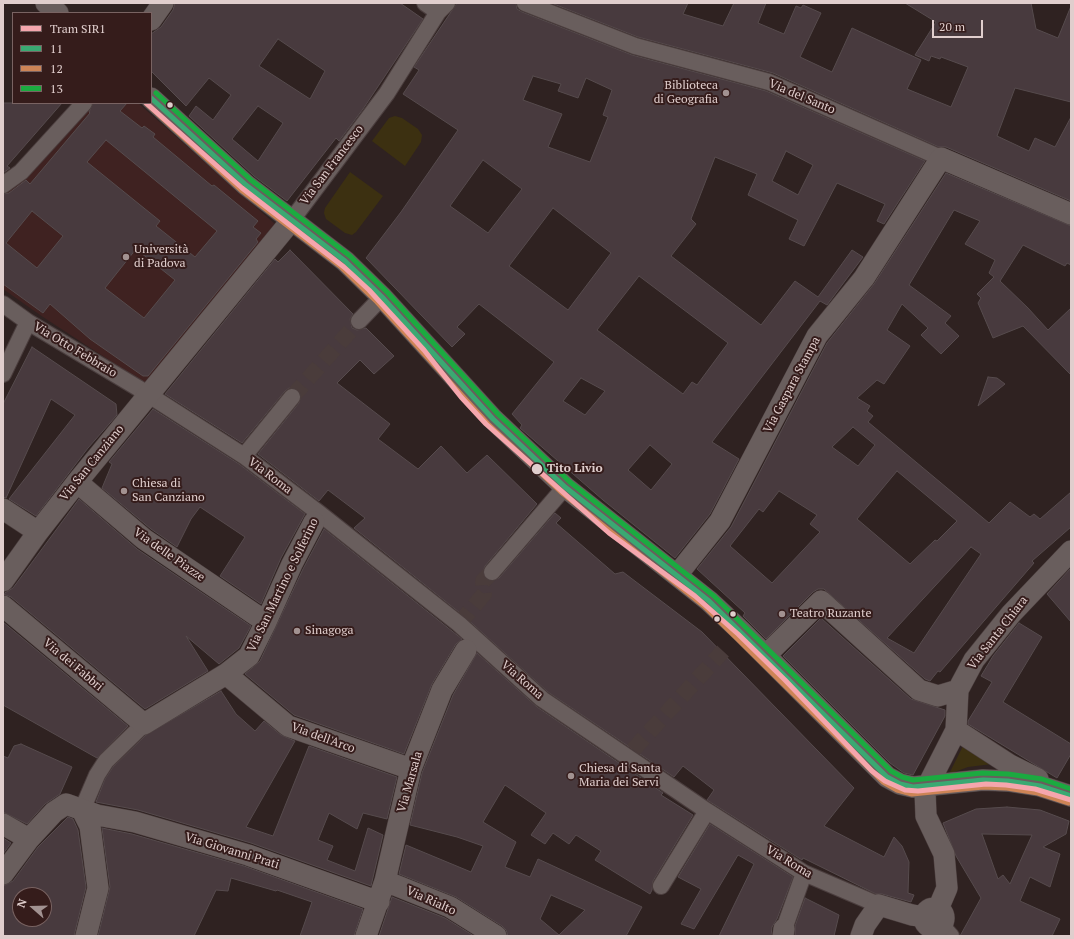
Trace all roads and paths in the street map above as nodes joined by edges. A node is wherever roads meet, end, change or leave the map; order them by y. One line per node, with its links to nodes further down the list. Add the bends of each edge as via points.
1 (46, 3): 6 (street)
2 (162, 3): 7 (street)
3 (425, 3): 5 (street)
4 (525, 3): 10 (street, Via del Santo, via 635,46 769,82)
5 (442, 8): 13 (street, Via San Francesco, via 387,93)
6 (57, 12)
7 (152, 18)
8 (152, 99): 13 (street, via 246,185)
9 (83, 104): 11 (street, via 21,172)
10 (941, 158): 12 (street, Via del Santo); 29 (street, Via Gaspara Stampa, via 864,278 817,336 720,521)
11 (3, 185)
12 (1071, 214)
13 (291, 221): 14 (street, via 345,261); 19 (street, Via San Francesco)
14 (382, 297): 16 (street); 23 (street, via 493,419)
15 (3, 304): 17 (street, Via Otto Febbraio)
16 (359, 321)
17 (28, 322): 18 (street); 19 (street, Via Otto Febbraio)
18 (3, 374)
19 (147, 395): 21 (street, Via Roma); 22 (street, Via San Canziano)
20 (292, 397): 21 (street)
21 (244, 456): 25 (street, Via Roma)
22 (76, 482): 26 (street, Via San Canziano); 32 (street, Via delle Piazze, via 144,539)
23 (565, 487): 28 (street); 29 (street)
24 (3, 509): 26 (street)
25 (317, 517): 32 (street, Via San Martino e Solferino); 33 (street, Via Roma)
26 (38, 532): 30 (street, Via San Canziano)
27 (1071, 551): 36 (street, Via Santa Chiara, via 1011,614 974,660)
28 (492, 572)
29 (676, 575): 34 (street, via 714,606)
30 (3, 581)
31 (3, 606): 37 (street, Via dei Fabbri)
32 (266, 622): 35 (street, Via San Martino e Solferino, via 249,656)
33 (470, 644): 39 (street, Via Marsala, via 442,690); 43 (street, Via Roma, via 542,699 630,753)
34 (766, 655): 36 (street, via 821,601 919,690 938,696); 40 (street, via 878,769 900,784)
35 (226, 674): 37 (street, Via San Martino e Solferino); 39 (street, Via dell'Arco, via 288,726)
36 (958, 690): 38 (street, Via Santa Chiara)
37 (144, 724): 42 (street, Via San Martino e Solferino, via 106,761)
38 (956, 730): 40 (street); 41 (street, via 1010,765)
39 (411, 770): 48 (street, Via Marsala)
40 (927, 786): 41 (street, via 983,780 1008,781 1040,786); 52 (street, via 926,816 944,854 947,888)
41 (1071, 796)
42 (82, 810): 45 (street, Via Giovanni Prati, via 66,804 54,812); 50 (street, Via Giovanni Prati, via 135,822 248,855); 54 (street, via 90,826 98,888)
43 (707, 811): 46 (street, Via Roma); 49 (street)
44 (3, 824): 45 (street)
45 (29, 839): 47 (street)
46 (804, 873): 51 (street, Via Roma); 53 (street)
47 (3, 874)
48 (385, 880): 50 (street, Via Marsala); 56 (street, Via Rialto, via 450,907)
49 (661, 886)
50 (379, 902): 55 (street, Via Marsala)
51 (879, 905): 52 (street, Via Roma); 57 (street, via 865,925)
52 (939, 922)
53 (783, 932)
54 (86, 936)
55 (366, 936)
56 (496, 936)
57 (861, 936)

